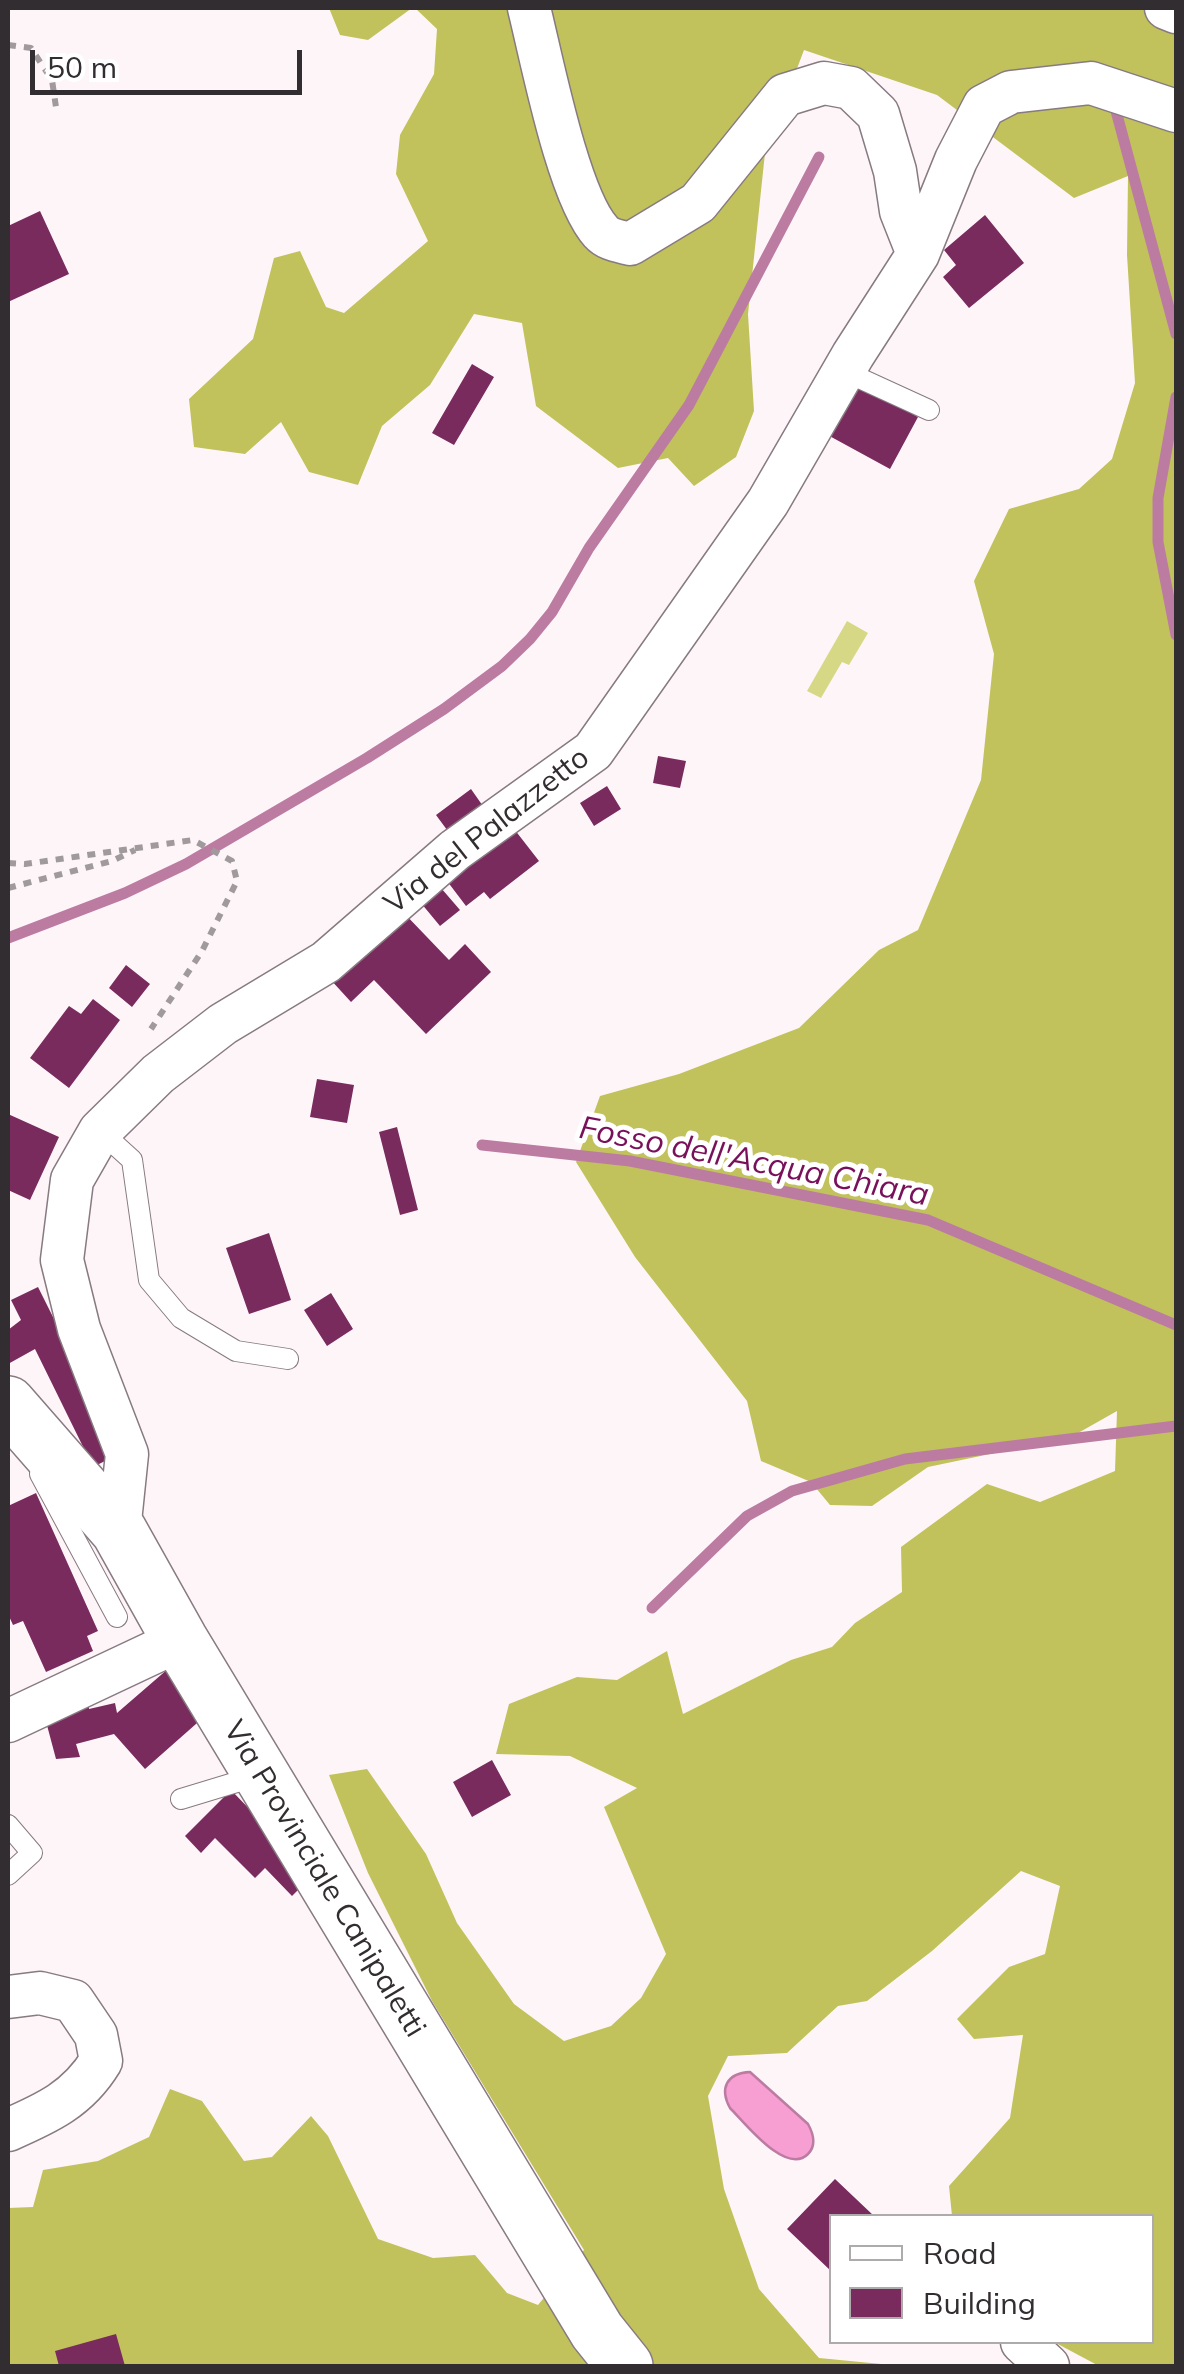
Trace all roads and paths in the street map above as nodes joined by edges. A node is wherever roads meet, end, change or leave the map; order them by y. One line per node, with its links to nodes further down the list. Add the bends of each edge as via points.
1 (529, 8): 7 (street, via 569,163 604,236 630,244 698,204 785,95 824,83 852,88 878,114)
2 (1166, 8): 3 (street)
3 (1176, 12)
4 (8, 46): 6 (path, via 32,48 52,80)
5 (1176, 111): 7 (street, Via del Palazzetto, via 1092,84 1011,92 984,106)
6 (57, 114)
7 (918, 254): 8 (street, Via del Palazzetto)
8 (846, 372): 9 (lane); 14 (street, Via del Palazzetto, via 768,502 593,750 454,850 326,962 223,1024 158,1074)
9 (929, 410)
10 (144, 846): 11 (path); 12 (path, via 112,862); 13 (path, via 193,840 232,860 237,881 202,951)
11 (8, 863)
12 (8, 888)
13 (140, 1044)
14 (100, 1131): 15 (lane, via 132,1160 149,1280 181,1318 236,1351); 18 (street, Via del Palazzetto, via 72,1180 62,1260 79,1329 128,1454)
15 (288, 1359)
16 (8, 1404): 18 (main road, Via Provinciale Canipaletti)
17 (8, 1417): 19 (lane)
18 (119, 1530): 20 (main road, Via Provinciale Canipaletti)
19 (117, 1618)
20 (180, 1640): 21 (street); 22 (main road, Via Provinciale Canipaletti)
21 (8, 1721)
22 (261, 1774): 23 (lane); 29 (main road, Via Provinciale Canipaletti, via 597,2332)
23 (181, 1799)
24 (8, 1824): 25 (lane, via 32,1853)
25 (8, 1875)
26 (8, 1997): 27 (street, via 40,1993 73,2002 96,2035 101,2061 86,2086)
27 (8, 2130)
28 (1024, 2344): 30 (street)
29 (625, 2366)
30 (1048, 2366)

